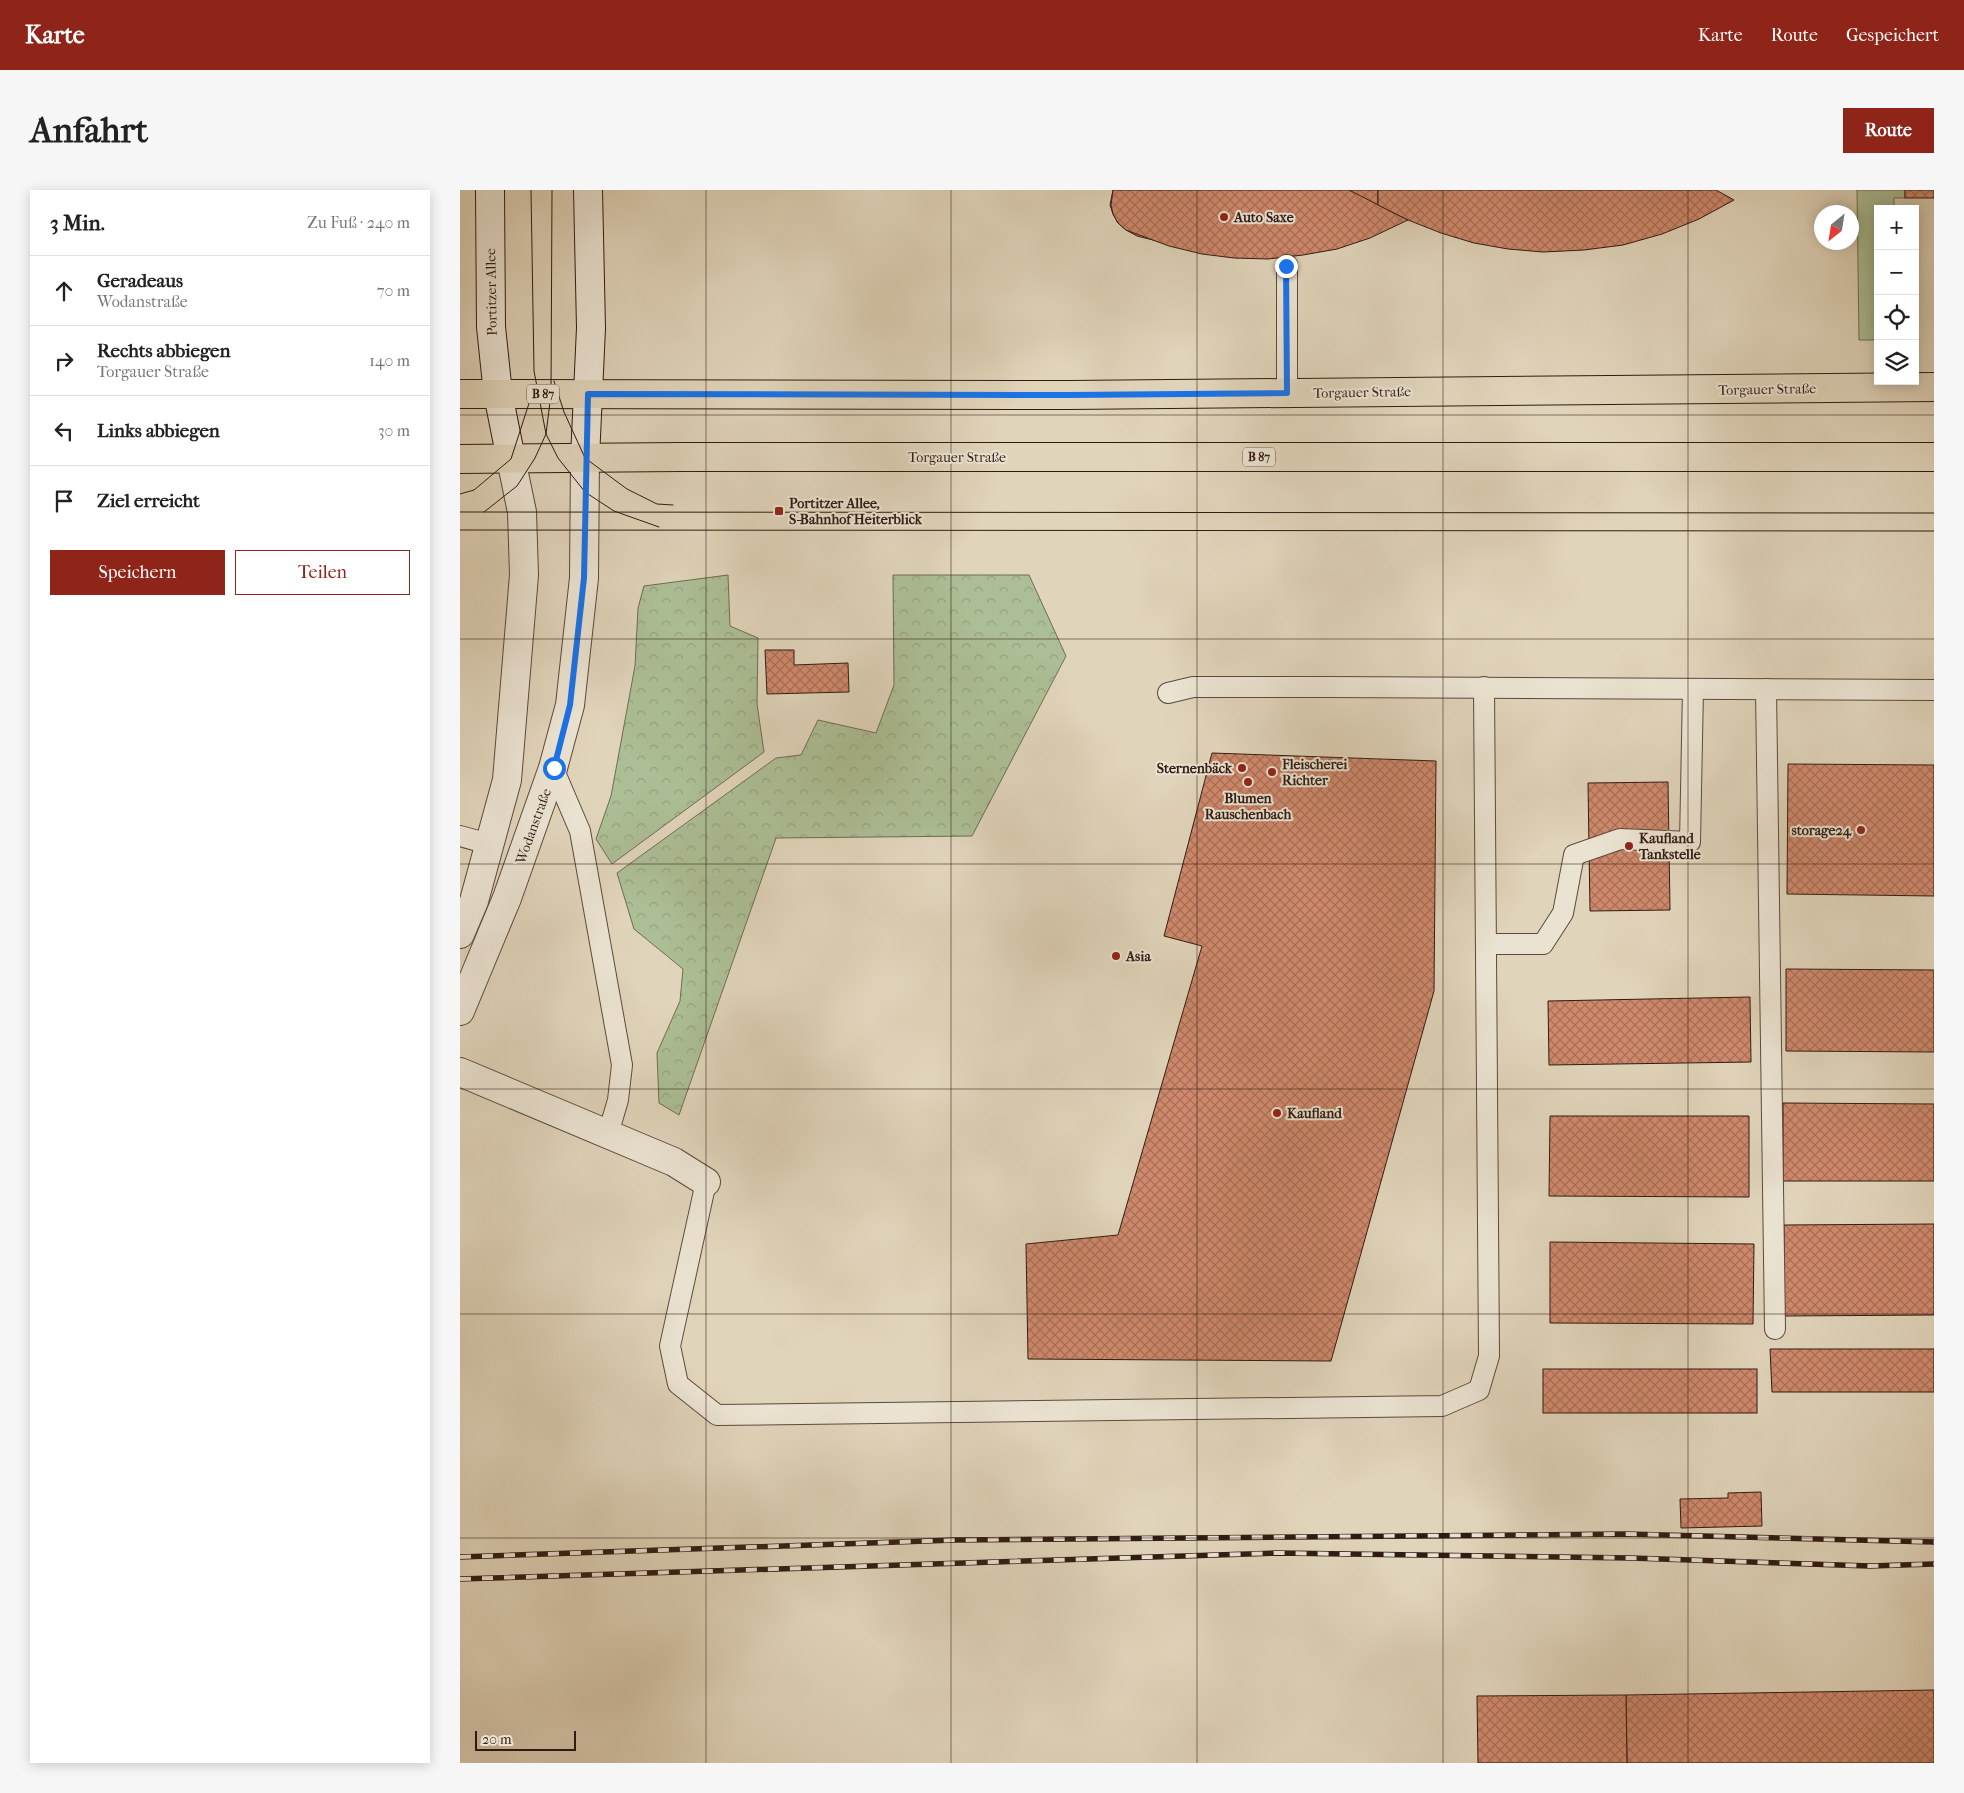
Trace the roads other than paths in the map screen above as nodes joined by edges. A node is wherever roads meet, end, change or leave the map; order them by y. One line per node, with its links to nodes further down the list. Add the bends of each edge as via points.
1 (490, 190): 7 (street, Portitzer Allee, via 491,327)
2 (588, 190): 8 (street, via 591,328)
3 (1286, 266): 5 (lane)
4 (1934, 387): 5 (main road, Torgauer Straße / B 87)
5 (1287, 393): 8 (main road, Torgauer Straße / B 87)
6 (460, 394): 7 (main road, Torgauer Straße / B 87)
7 (498, 394): 8 (main road, Torgauer Straße / B 87); 12 (street)
8 (588, 394): 10 (street, Wodanstraße)
9 (1934, 456): 10 (main road, Torgauer Straße / B 87)
10 (585, 458): 12 (main road, Torgauer Straße / B 87); 18 (street, Wodanstraße, via 584,584 570,705)
11 (460, 459): 12 (main road, Torgauer Straße / B 87)
12 (510, 459): 20 (street, via 522,512 524,575 507,780)
13 (1484, 687): 14 (lane); 17 (lane, via 1193,687); 22 (lane)
14 (1693, 689): 15 (lane); 22 (lane, via 1690,842 1620,839 1574,855 1563,913 1543,944)
15 (1766, 689): 16 (lane); 27 (lane)
16 (1934, 690)
17 (1168, 693)
18 (554, 768): 23 (street, Wodanstraße, via 507,898); 25 (lane, via 580,831 622,1065 618,1100)
19 (460, 836): 20 (lane)
20 (490, 844): 21 (street, via 474,901)
21 (460, 934)
22 (1487, 944): 26 (lane, via 1489,1356 1479,1390 1442,1406 717,1415 678,1384 670,1346)
23 (460, 1011)
24 (460, 1072): 25 (street)
25 (608, 1134): 26 (street, via 674,1162)
26 (706, 1182)
27 (1775, 1329)

